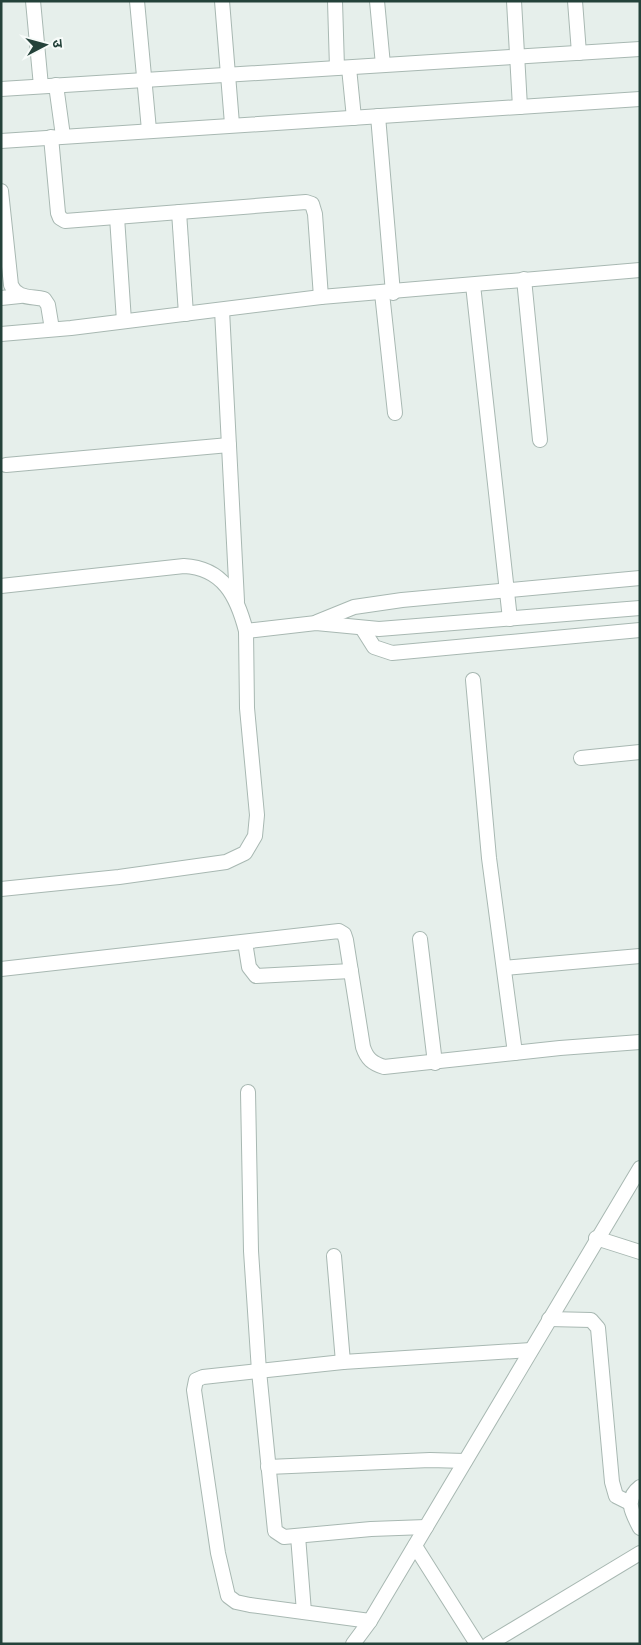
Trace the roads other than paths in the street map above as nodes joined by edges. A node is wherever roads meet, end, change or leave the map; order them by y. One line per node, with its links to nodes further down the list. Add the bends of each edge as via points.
1 (33, 1): 15 (street)
2 (137, 1): 14 (street)
3 (222, 1): 13 (street)
4 (335, 1): 12 (street)
5 (377, 1): 11 (street)
6 (514, 1): 10 (street)
7 (575, 1): 9 (street)
8 (640, 49): 9 (street)
9 (579, 53): 10 (street)
10 (517, 57): 11 (street); 18 (street)
11 (383, 66): 12 (street)
12 (343, 68): 13 (street); 20 (street)
13 (228, 74): 14 (street); 21 (street)
14 (145, 80): 15 (street); 22 (street)
15 (49, 86): 16 (street); 23 (street)
16 (1, 89)
17 (640, 99): 18 (street)
18 (520, 107): 19 (street)
19 (378, 116): 20 (street); 31 (street)
20 (354, 118): 21 (street)
21 (232, 124): 22 (street)
22 (149, 130): 23 (street)
23 (57, 136): 24 (street); 27 (street, via 60,218 71,221)
24 (1, 140)
25 (1, 191): 32 (street, via 9,278 14,292)
26 (178, 212): 27 (street); 33 (street, via 312,204); 36 (street)
27 (117, 217): 37 (street)
28 (640, 270): 29 (street)
29 (524, 279): 30 (street); 41 (street)
30 (473, 285): 31 (street); 46 (street)
31 (387, 293): 33 (street); 40 (street)
32 (20, 296): 34 (street); 38 (street, via 44,299)
33 (321, 297): 35 (street)
34 (1, 298)
35 (222, 310): 36 (street); 42 (street)
36 (186, 314): 37 (street)
37 (124, 321): 38 (street)
38 (52, 329): 39 (street)
39 (1, 334)
40 (395, 413)
41 (540, 440)
42 (230, 445): 43 (street); 47 (street)
43 (6, 465)
44 (640, 578): 46 (street)
45 (1, 586): 47 (street, via 184,566 201,567 225,584)
46 (505, 590): 49 (street); 50 (street, via 354,607)
47 (237, 602): 53 (street)
48 (640, 608): 49 (street)
49 (510, 619): 51 (street)
50 (316, 623): 51 (street); 53 (street)
51 (362, 628): 52 (street, via 374,647 392,653)
52 (640, 630)
53 (246, 631): 57 (street, via 247,708 257,815 255,836 245,853 226,862)
54 (473, 680): 61 (street, via 488,858)
55 (640, 752): 56 (street)
56 (580, 758)
57 (1, 889)
58 (420, 939): 66 (street)
59 (245, 942): 62 (street); 63 (street, via 249,967 256,976); 63 (street, via 339,931 346,940)
60 (640, 956): 61 (street)
61 (504, 968): 65 (street)
62 (1, 969)
63 (351, 971): 66 (street, via 366,1057 384,1068)
64 (640, 1042): 65 (street)
65 (515, 1053): 66 (street)
66 (435, 1063)
67 (248, 1092): 75 (street, via 251,1251)
68 (640, 1168): 69 (street)
69 (596, 1238): 70 (street); 72 (street)
70 (640, 1252)
71 (334, 1256): 74 (street)
72 (549, 1319): 73 (street); 79 (street, via 591,1320 598,1328 612,1482 616,1496)
73 (531, 1350): 74 (street); 76 (street)
74 (343, 1362): 75 (street)
75 (259, 1371): 77 (street); 85 (street, via 196,1380 194,1390 220,1561 228,1596 236,1602)
76 (465, 1461): 77 (street); 80 (street)
77 (268, 1467): 82 (street, via 275,1531 284,1537)
78 (640, 1487): 79 (street, via 631,1496)
79 (630, 1503): 81 (street)
80 (426, 1527): 82 (street); 83 (street)
81 (640, 1528)
82 (298, 1536): 85 (street)
83 (415, 1546): 86 (street); 88 (street)
84 (640, 1553): 89 (street)
85 (304, 1612): 86 (street)
86 (370, 1621): 87 (street)
87 (354, 1644)
88 (476, 1644)
89 (489, 1644)

